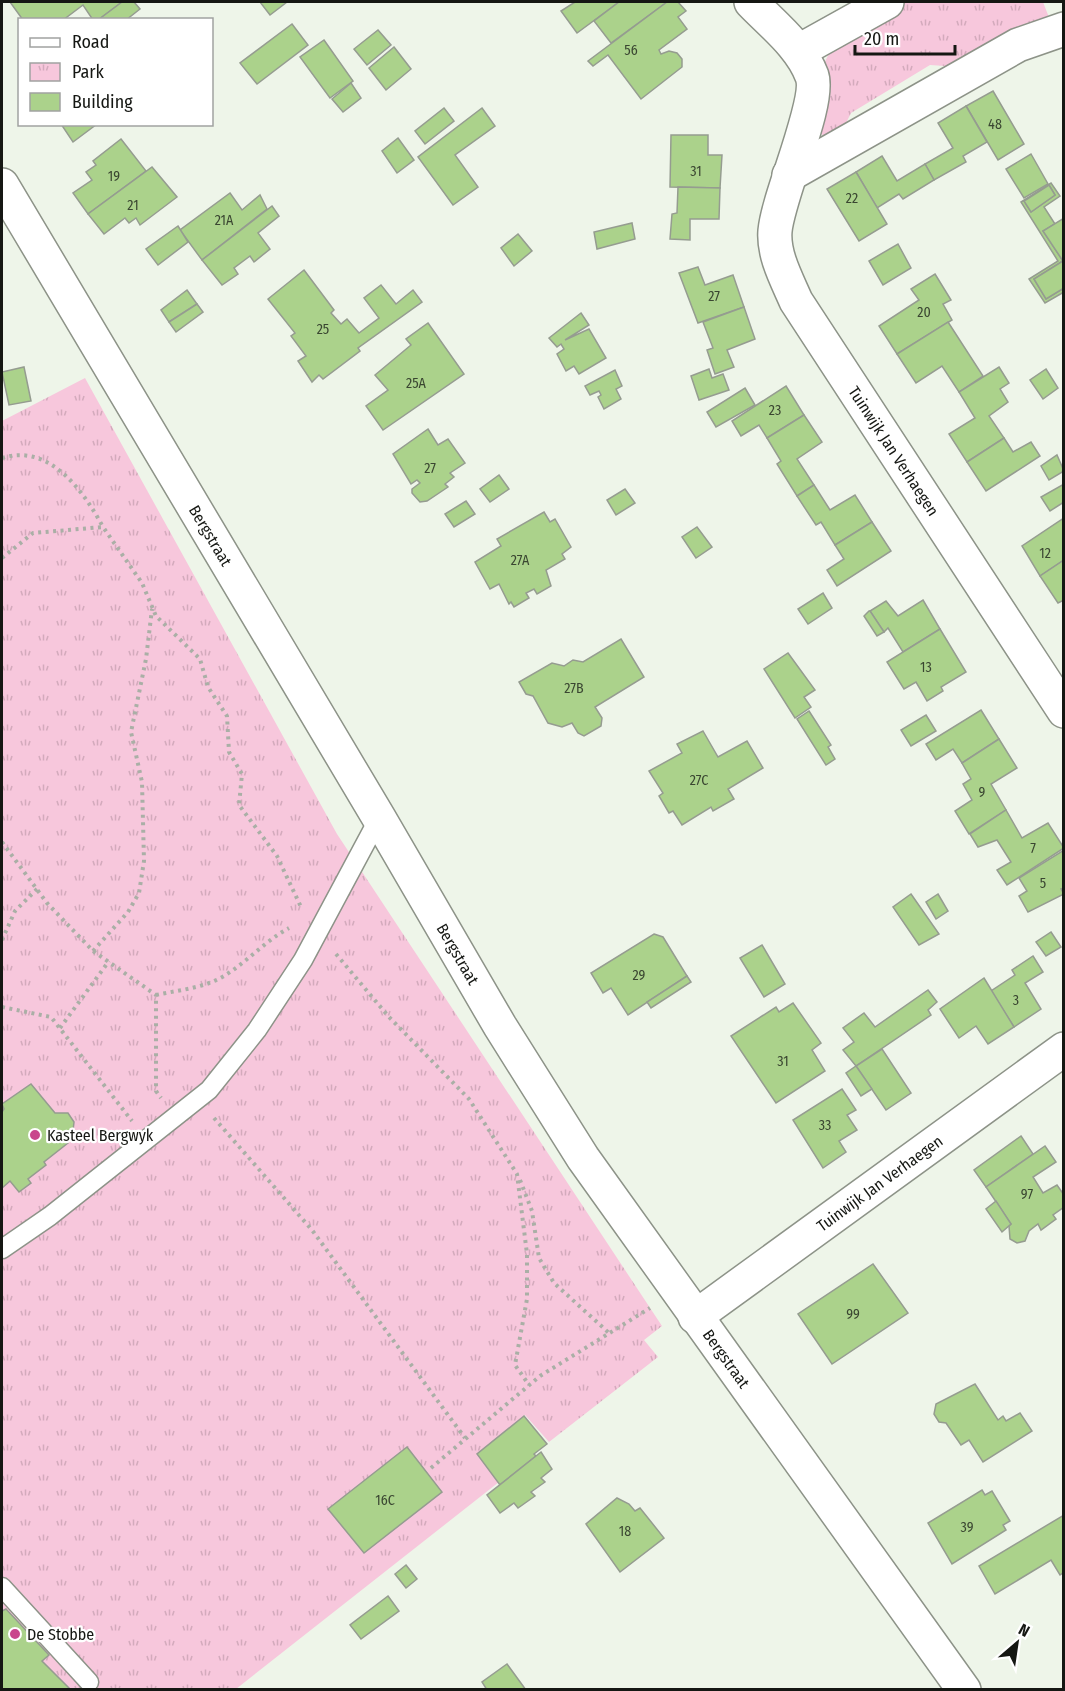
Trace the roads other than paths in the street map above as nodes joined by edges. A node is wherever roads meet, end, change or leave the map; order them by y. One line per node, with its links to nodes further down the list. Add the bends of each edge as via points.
1 (751, 2): 6 (street)
2 (887, 2): 6 (street)
3 (1059, 2): 4 (street)
4 (1064, 12)
5 (1064, 28): 7 (street, via 1018,45)
6 (806, 64): 7 (street, Tuinwijk Jan Verhaegen, via 812,103)
7 (789, 175): 9 (street, Tuinwijk Jan Verhaegen, via 774,233 779,262 796,301)
8 (2, 185): 10 (street, Bergstraat)
9 (1064, 711)
10 (380, 818): 12 (lane, via 257,1030 209,1090); 13 (street, Bergstraat, via 512,1045 583,1158)
11 (1064, 1049): 13 (street, Tuinwijk Jan Verhaegen)
12 (2, 1250)
13 (695, 1317): 16 (street, Bergstraat)
14 (2, 1587): 15 (lane)
15 (89, 1682)
16 (964, 1689)

